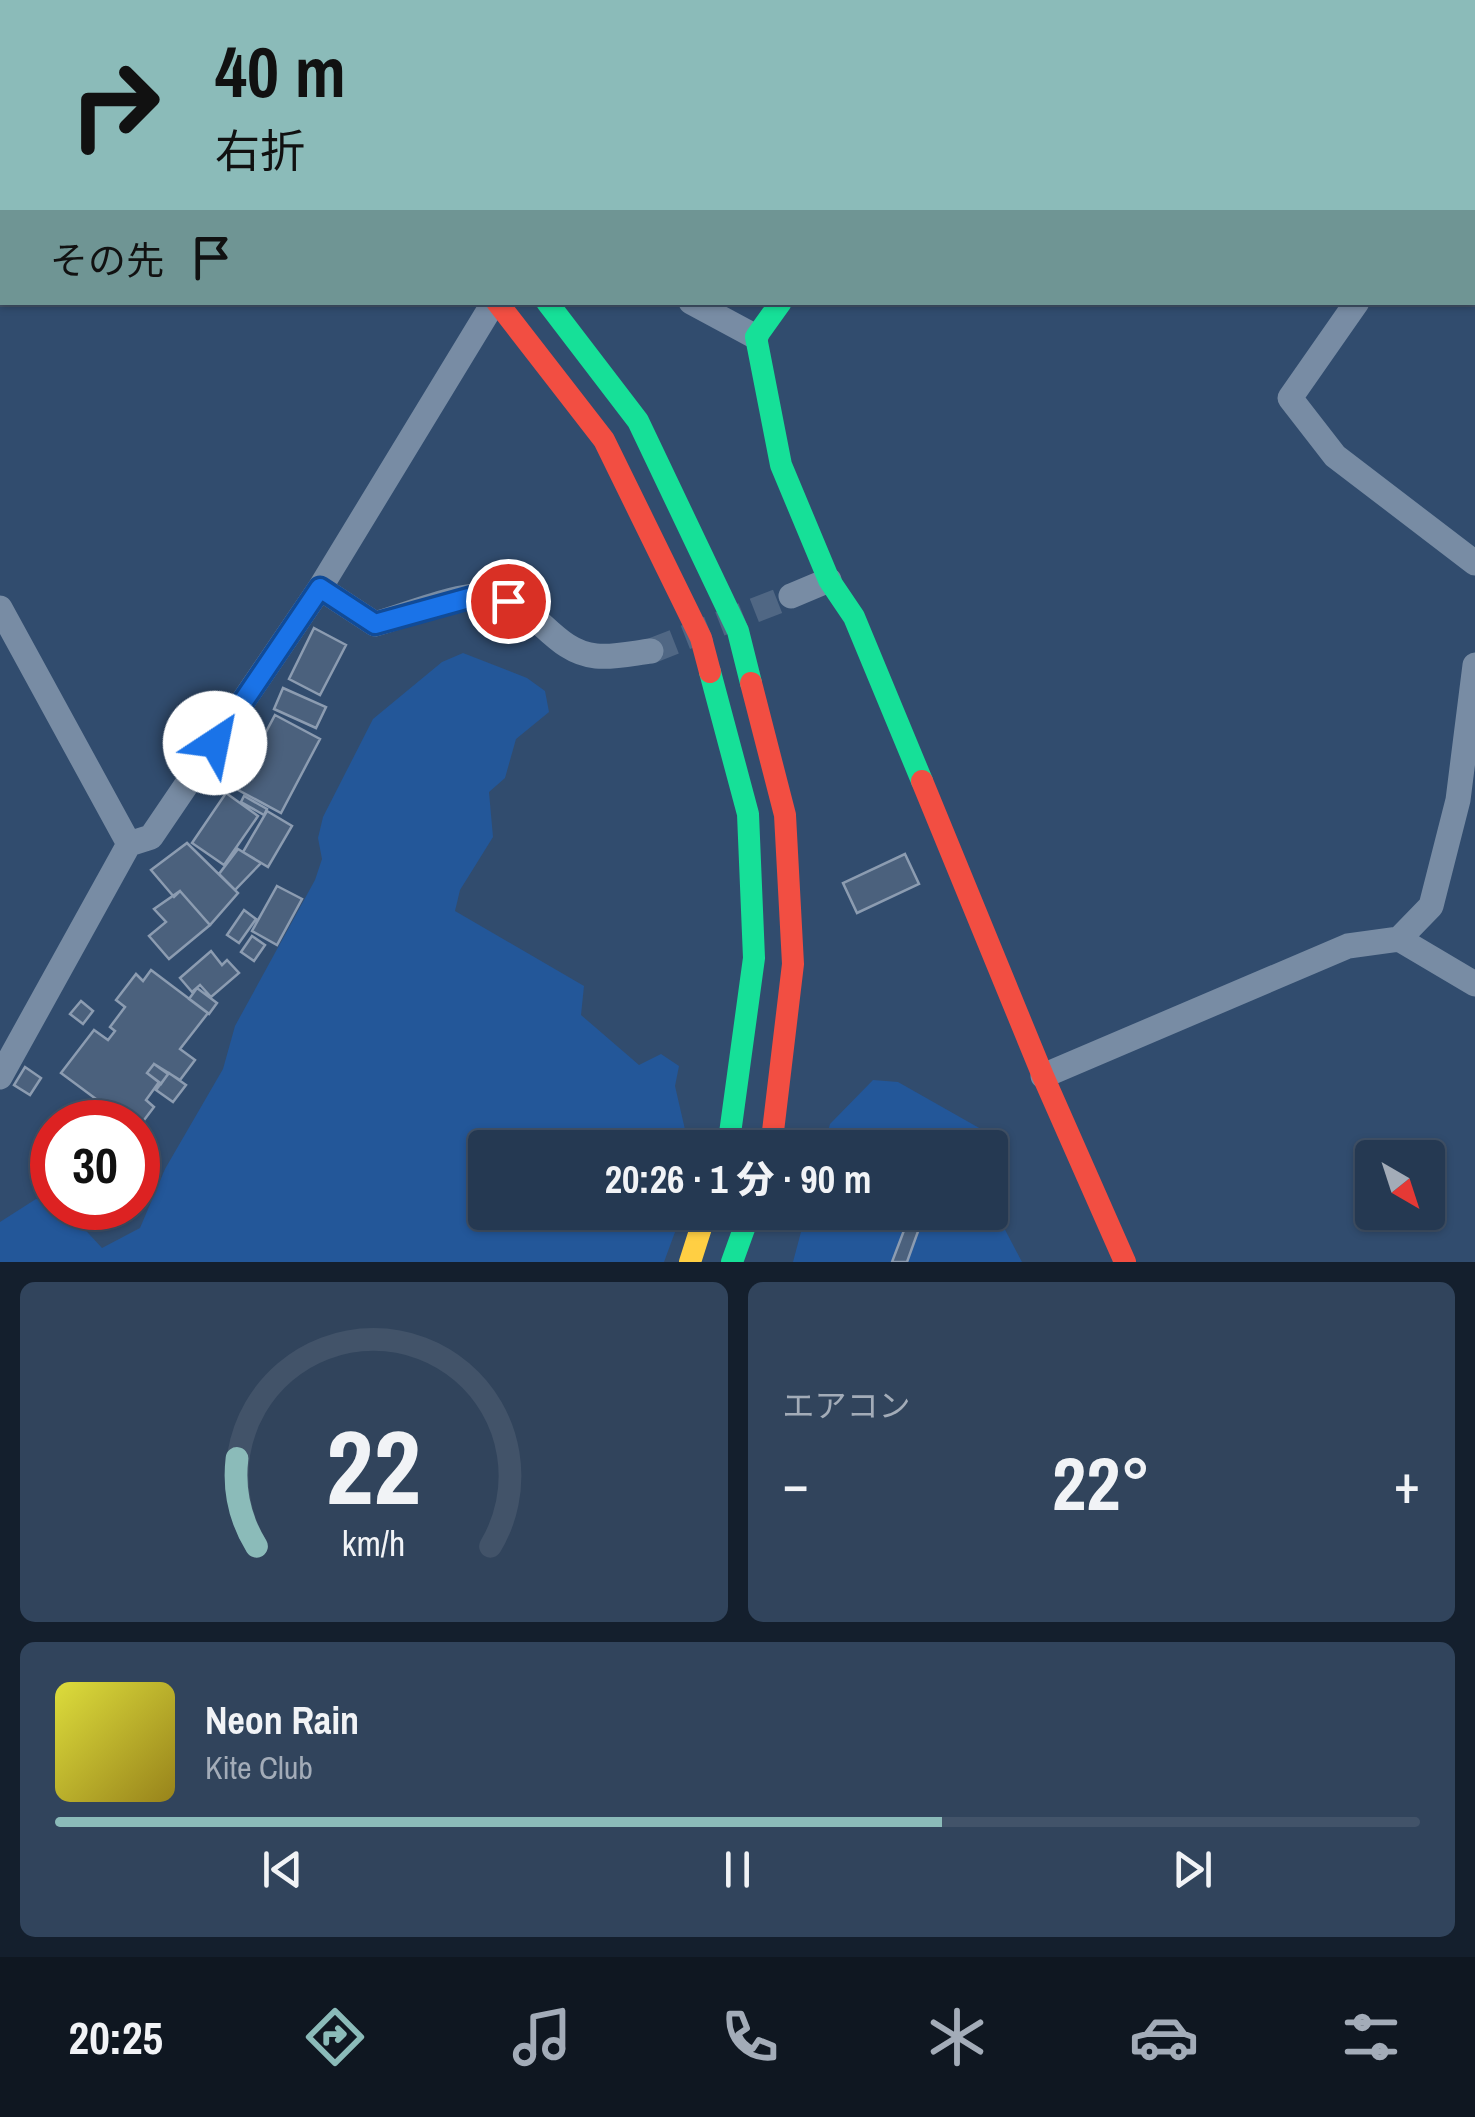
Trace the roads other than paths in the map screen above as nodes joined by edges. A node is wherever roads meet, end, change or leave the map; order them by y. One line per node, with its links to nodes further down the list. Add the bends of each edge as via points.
1 (494, 305): 10 (street)
2 (498, 305): 20 (street, via 604,440 701,638 748,814 754,958)
3 (550, 305): 21 (street, via 638,421 738,631 784,816 793,964)
4 (697, 305): 7 (street)
5 (779, 305): 7 (street)
6 (1355, 305): 8 (street, via 1290,398 1335,456)
7 (756, 337): 9 (street, via 781,465)
8 (1475, 563)
9 (829, 580): 11 (street); 18 (street, via 854,617)
10 (320, 588): 13 (street, via 375,624 476,596 532,612 557,641 595,656); 15 (street, via 151,837)
11 (791, 596)
12 (0, 608): 15 (street)
13 (651, 651)
14 (1475, 666): 16 (street, via 1458,800 1431,906)
15 (129, 844): 19 (street)
16 (1399, 940): 17 (street); 18 (street, via 1348,946)
17 (1475, 984)
18 (1043, 1076): 26 (street)
19 (0, 1077)
20 (730, 1130)
21 (773, 1130)
22 (700, 1230): 24 (street)
23 (744, 1230): 25 (street)
24 (690, 1262)
25 (732, 1262)
26 (1124, 1262)

